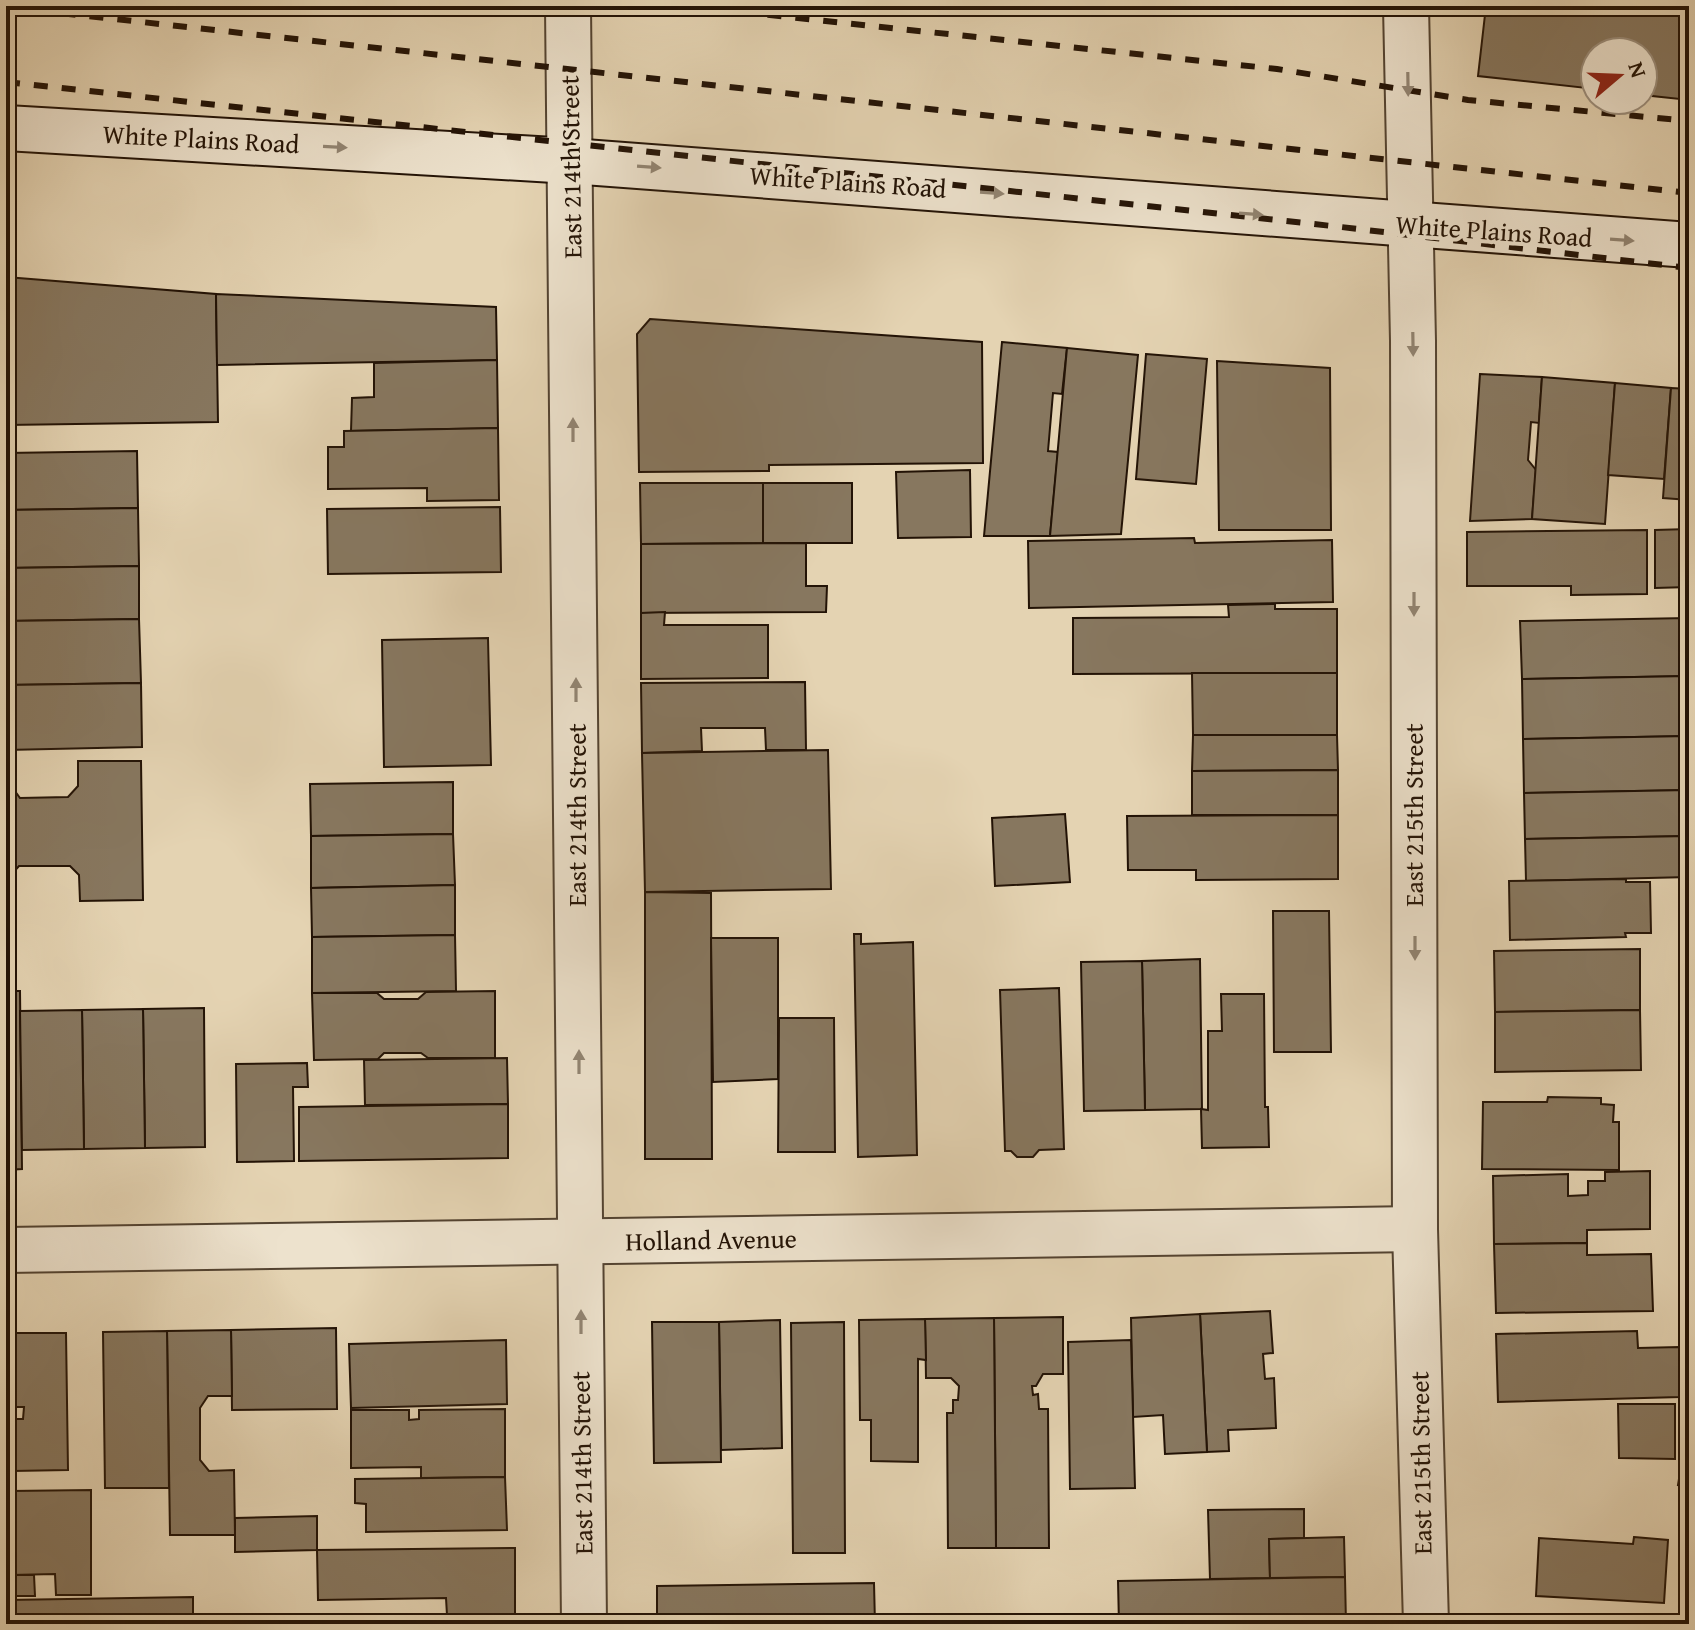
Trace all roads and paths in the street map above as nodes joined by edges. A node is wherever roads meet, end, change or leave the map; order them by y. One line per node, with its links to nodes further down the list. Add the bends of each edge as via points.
1 (568, 6): 4 (street, East 214th Street)
2 (1406, 6): 5 (street, East 215th Street, one-way to 5)
3 (6, 128): 4 (street, White Plains Road, one-way to 4)
4 (571, 161): 5 (street, White Plains Road, one-way to 5); 8 (street, East 214th Street, one-way to 4)
5 (1411, 226): 6 (street, White Plains Road, one-way to 6); 7 (street, East 215th Street, one-way to 7)
6 (1689, 245)
7 (1415, 1229): 8 (street, Holland Avenue); 11 (street, East 215th Street)
8 (580, 1242): 9 (street, Holland Avenue); 10 (street, East 214th Street, one-way to 8)
9 (6, 1250)
10 (584, 1624)
11 (1426, 1624)

